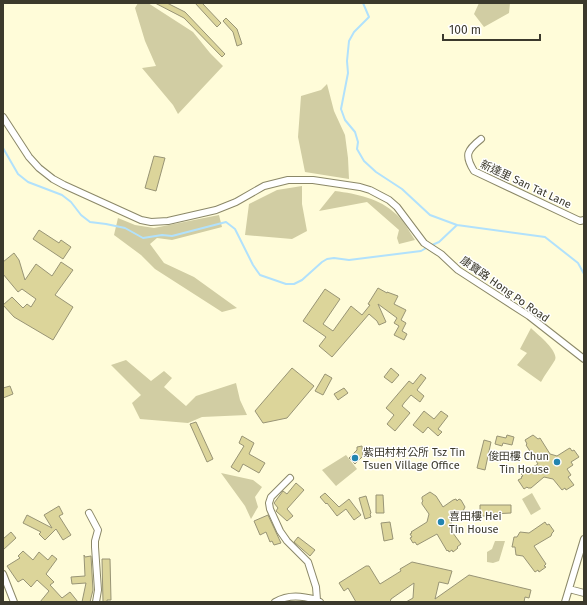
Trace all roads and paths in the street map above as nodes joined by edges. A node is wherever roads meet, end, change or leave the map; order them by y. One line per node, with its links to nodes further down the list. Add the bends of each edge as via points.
1 (3, 117): 4 (street, 康寶路 Hong Po Road, via 29,157 46,174 64,185 141,220 159,222 216,210 256,190 288,180 305,179 360,187 380,195 396,207 424,243 458,270 529,316)
2 (481, 139): 3 (street, 新達里 San Tat Lane, via 470,147 468,156 474,172 580,221)
3 (584, 220)
4 (584, 359)
5 (290, 478): 11 (street, via 271,498 270,509 280,531 308,562)
6 (89, 513): 13 (street, via 98,530 95,540 98,590)
7 (584, 539): 9 (street)
8 (3, 574): 12 (street)
9 (569, 589): 10 (street); 15 (street)
10 (584, 593)
11 (318, 601): 14 (street, via 303,596 292,596)
12 (14, 602)
13 (96, 602)
14 (275, 602)
15 (565, 602)

